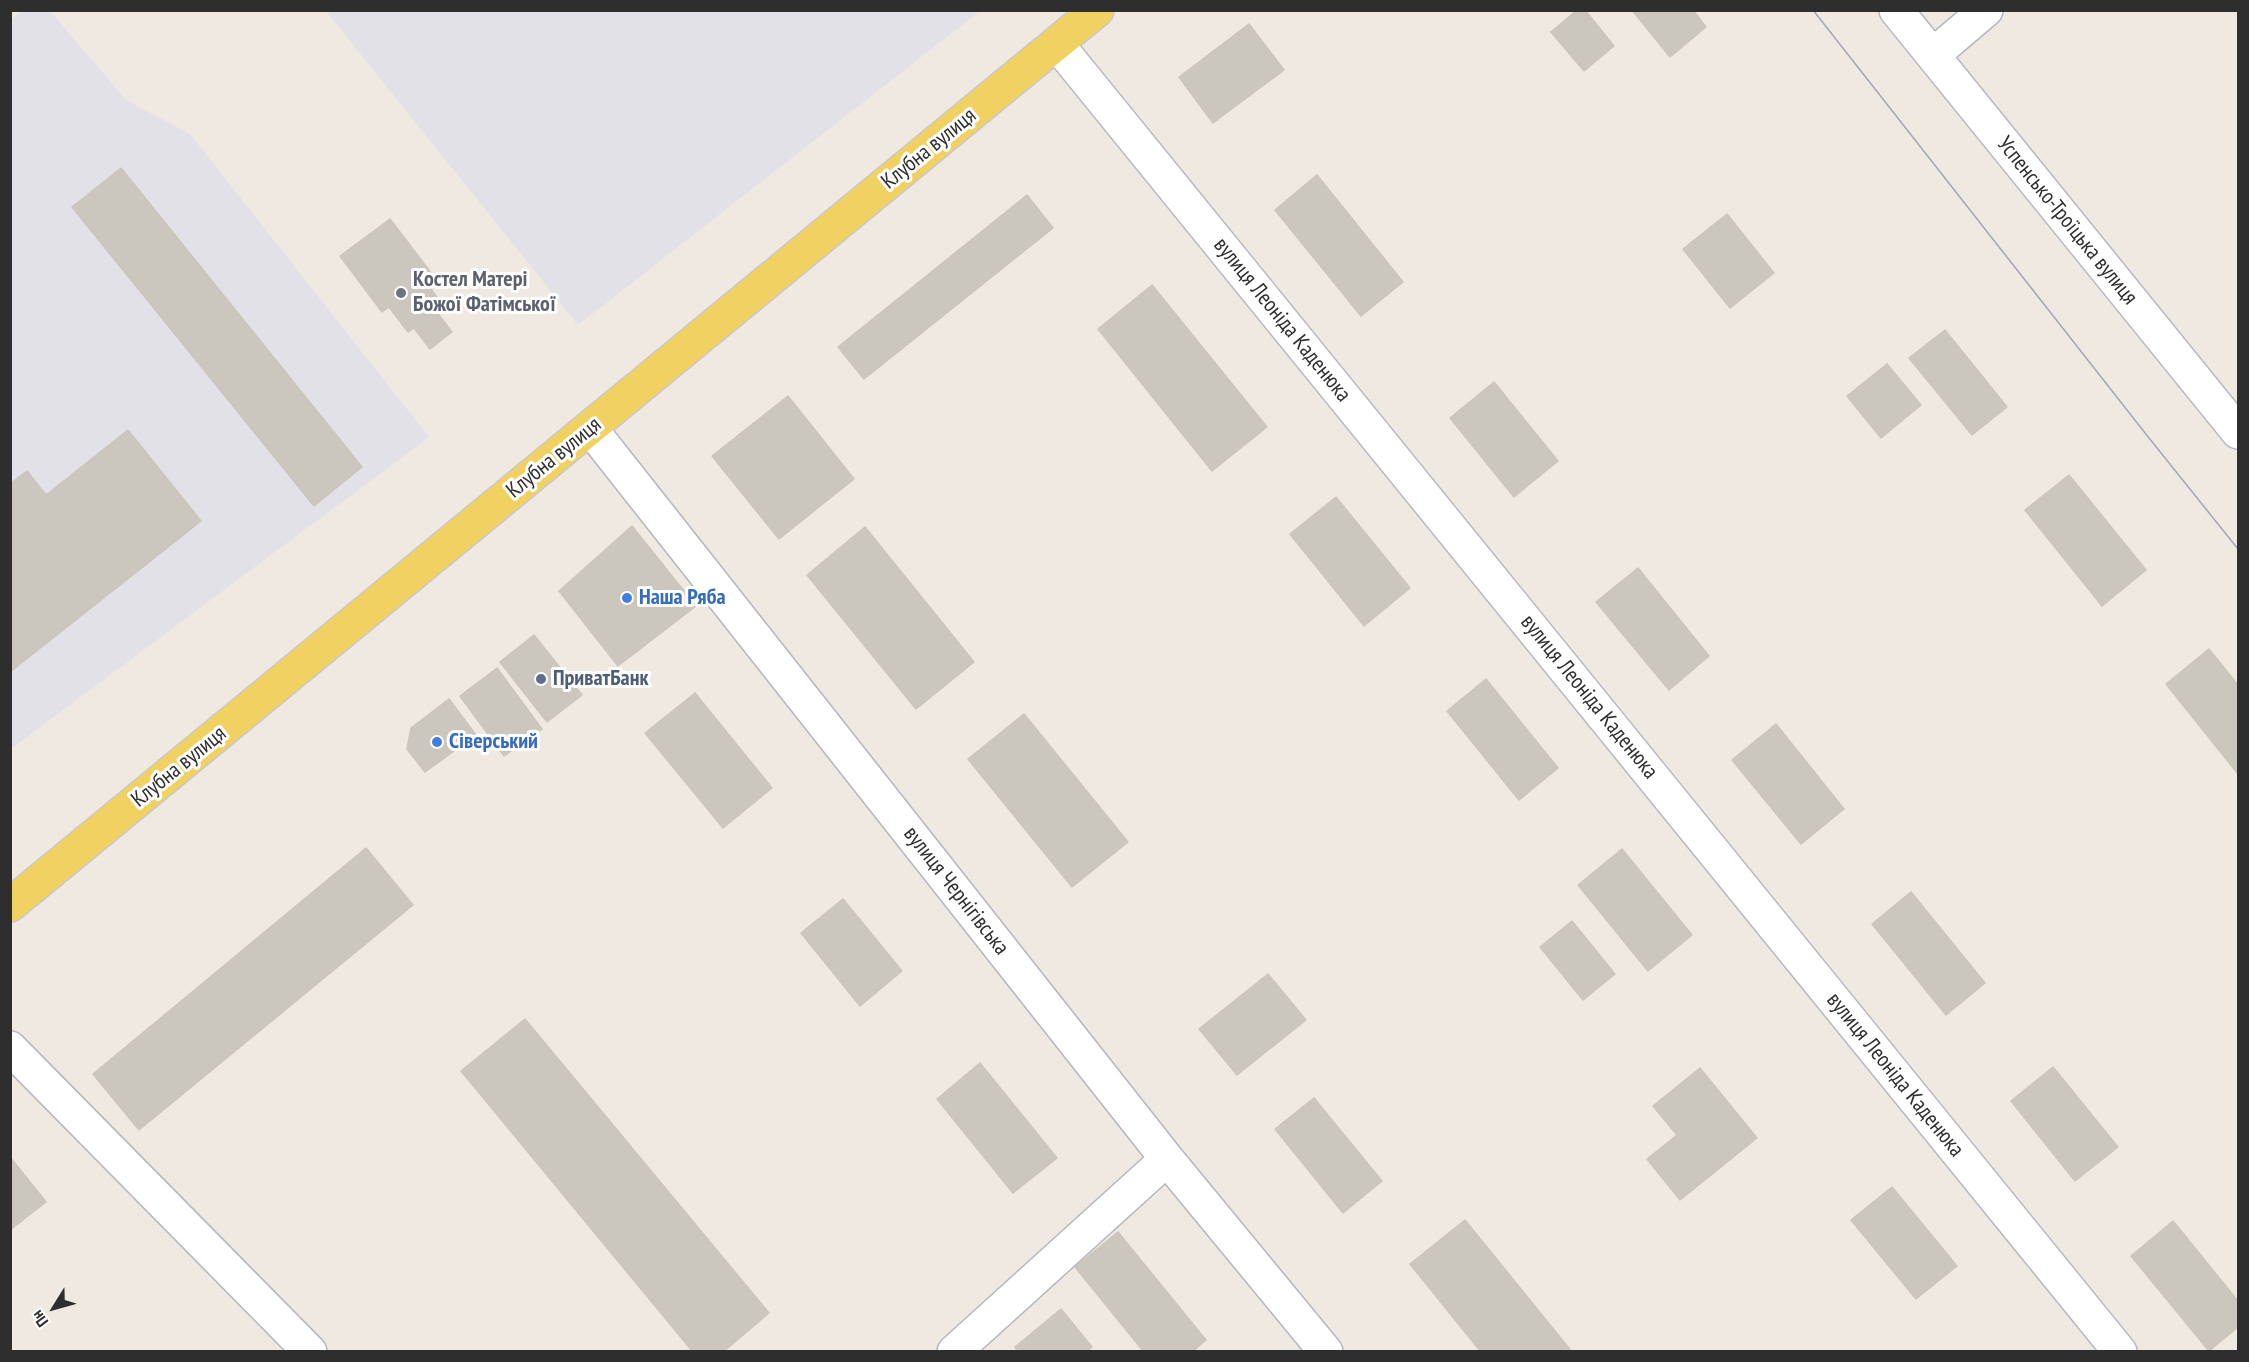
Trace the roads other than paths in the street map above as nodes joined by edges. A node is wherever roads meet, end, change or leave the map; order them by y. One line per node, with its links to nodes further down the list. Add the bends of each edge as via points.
1 (1097, 10): 4 (main road, Клубна вулиця)
2 (1896, 10): 5 (street, Успенсько-Троїцька вулиця)
3 (1986, 10): 5 (street)
4 (1057, 44): 6 (main road, Клубна вулиця); 14 (street, вулиця Леоніда Каденюка)
5 (1933, 56): 7 (street, Успенсько-Троїцька вулиця)
6 (590, 428): 8 (main road, Клубна вулиця); 10 (street, вулиця Чернігівська)
7 (2238, 432)
8 (10, 905)
9 (10, 1048): 11 (street)
10 (1167, 1159): 12 (street); 13 (street, вулиця Чернігівська)
11 (310, 1352)
12 (954, 1352)
13 (1326, 1352)
14 (2121, 1352)

